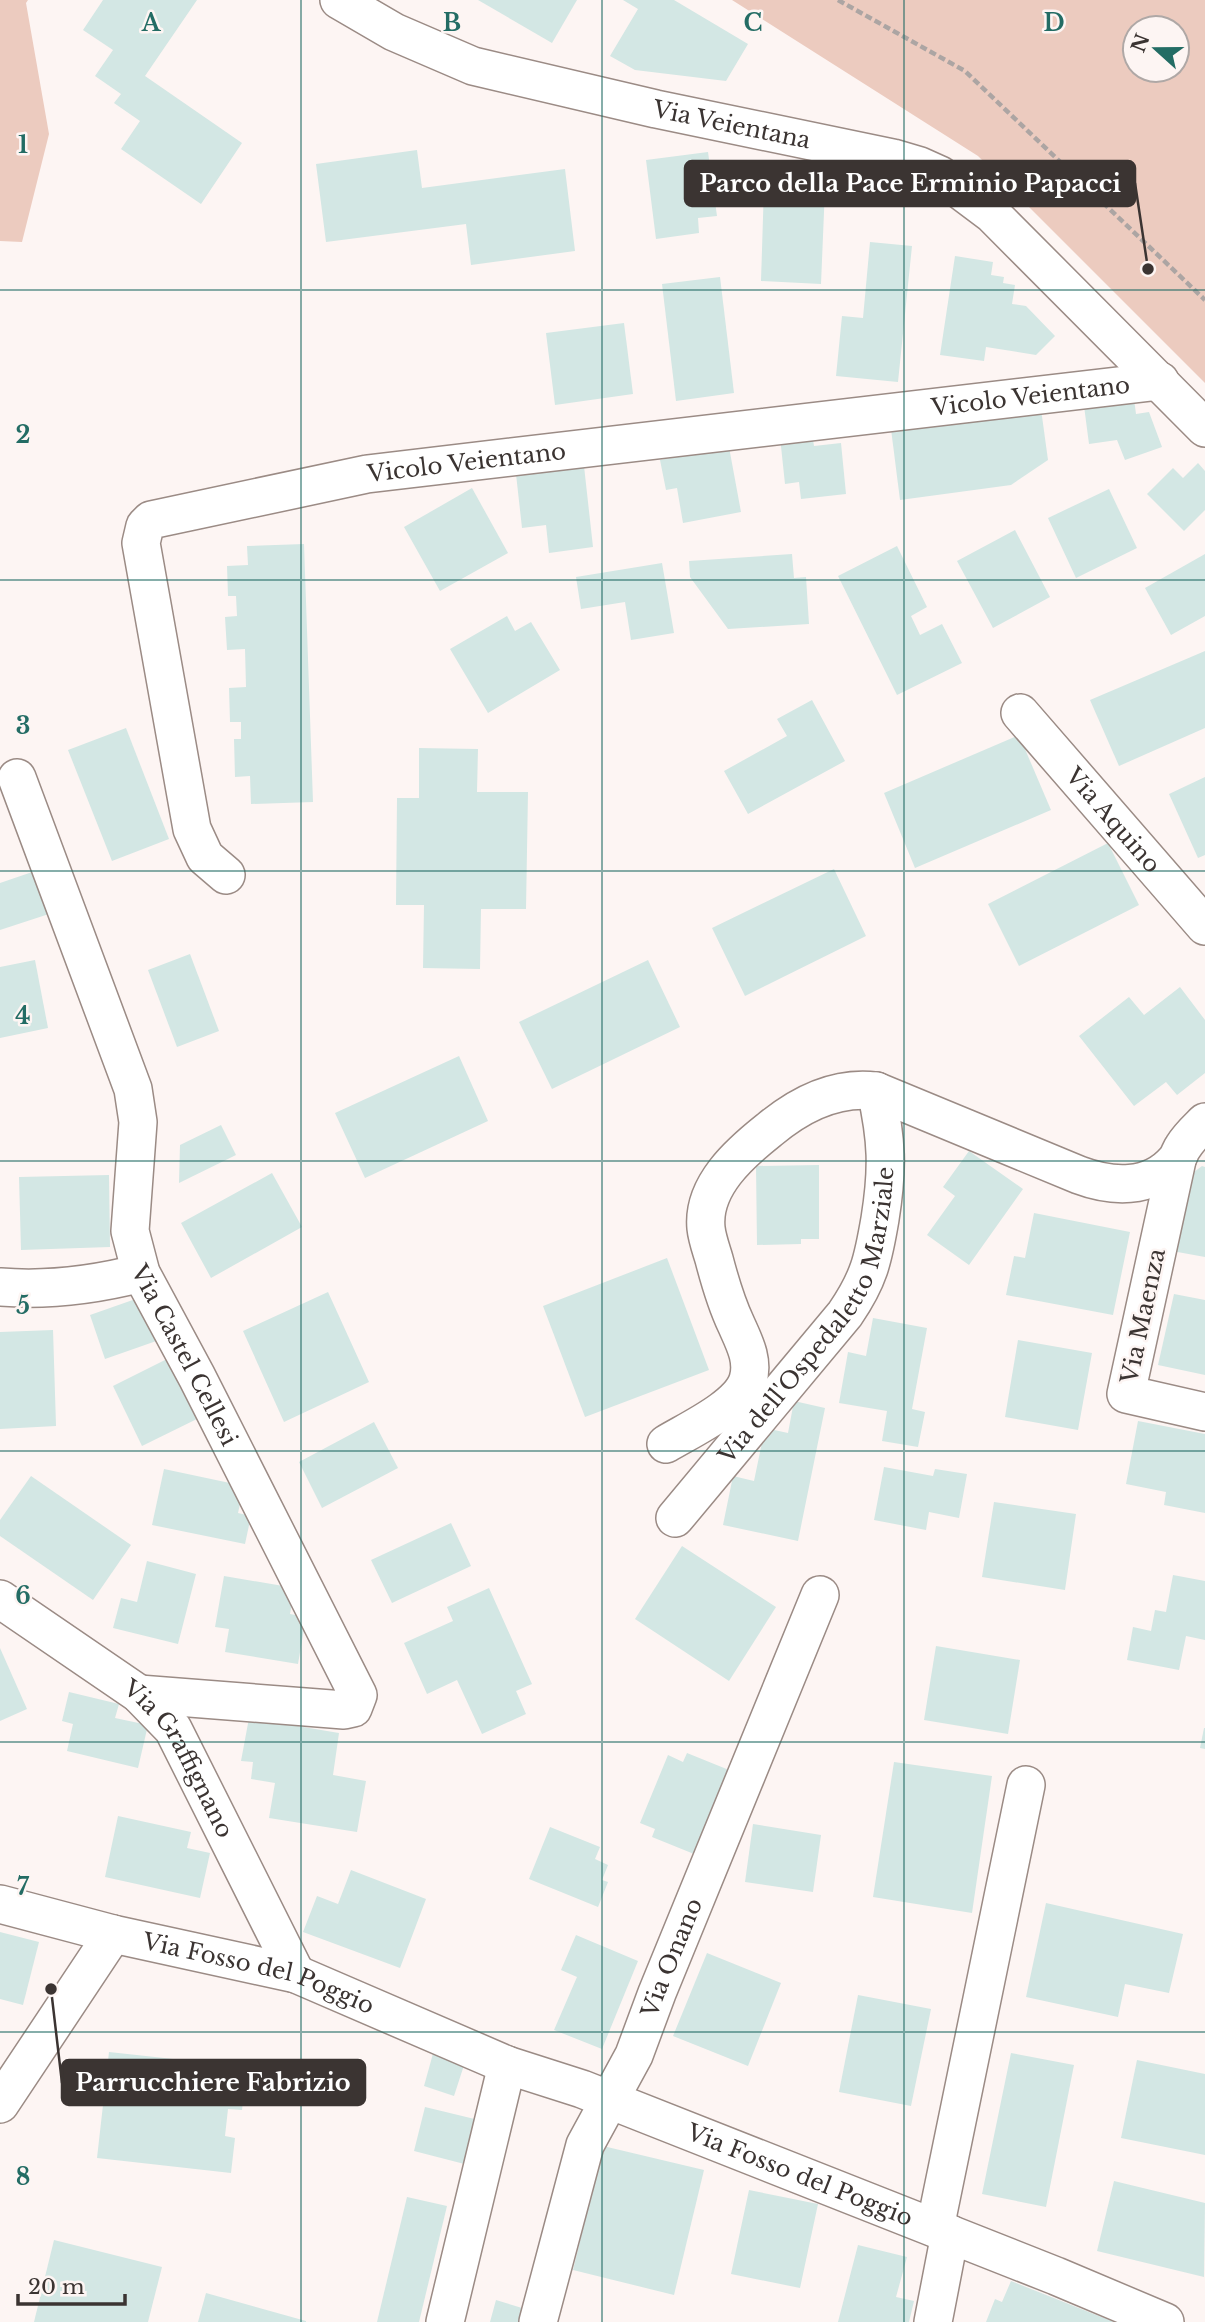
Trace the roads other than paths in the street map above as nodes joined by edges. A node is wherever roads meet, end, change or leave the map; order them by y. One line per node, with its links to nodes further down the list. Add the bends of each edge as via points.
1 (339, 0): 2 (street, Via Veientana, via 394,32 473,66 892,158 940,175 992,215)
2 (1160, 382): 3 (street, Via Veientana); 6 (street, Vicolo Veientano, via 367,474 151,520 141,543 192,829 205,857)
3 (1205, 428)
4 (1020, 713): 7 (street, Via Aquino)
5 (17, 778): 11 (street, Via Castel Cellesi, via 134,1090 138,1122 130,1231)
6 (226, 875)
7 (1205, 926)
8 (876, 1091): 10 (street, Via dell'Ospedaletto Marziale, via 1108,1184 1144,1181); 14 (street, Via dell'Ospedaletto Marziale, via 837,1092 797,1109 733,1162 716,1185 706,1229 724,1299 749,1356 748,1379 737,1398); 15 (street, Via dell'Ospedaletto Marziale, via 887,1175 868,1276 845,1314)
9 (1205, 1122): 10 (street, Via dell'Ospedaletto Marziale)
10 (1177, 1160): 13 (street, Via Maenza, via 1126,1394)
11 (141, 1273): 12 (street, via 81,1287); 18 (street, Via Castel Cellesi, via 358,1695 353,1708 344,1710)
12 (0, 1287)
13 (1205, 1412)
14 (666, 1444)
15 (675, 1518)
16 (820, 1595): 24 (street, Via Onano, via 634,2055)
17 (0, 1599): 18 (street, Via Graffignano)
18 (139, 1694): 22 (street, Via Graffignano, via 165,1718 184,1745)
19 (1026, 1785): 26 (street, Via Fosso del Poggio)
20 (0, 1904): 21 (street, Via Fosso del Poggio)
21 (113, 1934): 22 (street, Via Fosso del Poggio); 25 (street)
22 (296, 1974): 23 (street, Via Fosso del Poggio)
23 (507, 2065): 24 (street, Via Fosso del Poggio); 27 (street)
24 (608, 2101): 26 (street, Via Fosso del Poggio); 28 (street, Via Onano, via 585,2145)
25 (0, 2104)
26 (943, 2231): 29 (street, Via Fosso del Poggio); 30 (street, Via Fosso del Poggio)
27 (445, 2322)
28 (538, 2322)
29 (933, 2322)
30 (1165, 2322)

